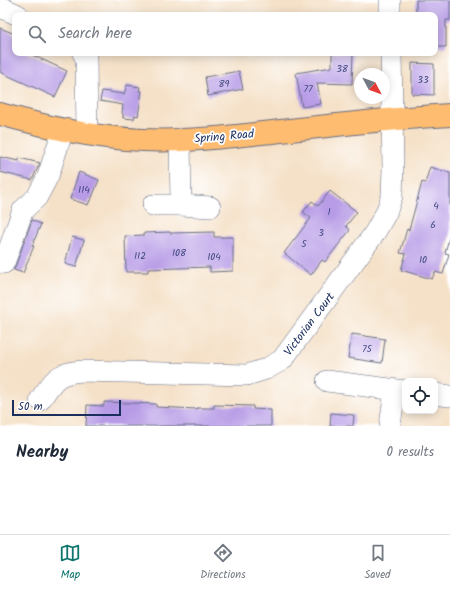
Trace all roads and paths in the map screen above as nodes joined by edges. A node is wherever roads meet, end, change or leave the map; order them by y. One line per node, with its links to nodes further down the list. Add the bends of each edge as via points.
1 (390, 0): 4 (street)
2 (0, 7): 3 (street)
3 (12, 12)
4 (390, 12)
5 (85, 56): 11 (street)
6 (391, 56): 9 (street, Victorian Court)
7 (0, 114): 10 (main road, Spring Road)
8 (450, 115): 9 (main road, Spring Road)
9 (392, 119): 12 (main road, Spring Road, via 210,139); 21 (street, Victorian Court, via 392,196 386,213 374,234 282,360 247,375 67,372 55,379)
10 (64, 130): 11 (main road, Spring Road); 16 (street, via 48,176 37,196 23,210)
11 (87, 134): 12 (main road, Spring Road, via 143,140)
12 (180, 139): 14 (street)
13 (153, 205): 14 (street)
14 (181, 205): 15 (street)
15 (210, 208)
16 (4, 264)
17 (327, 381): 18 (street)
18 (400, 390): 22 (street)
19 (438, 394): 20 (street)
20 (450, 396)
21 (40, 400)
22 (390, 426)

